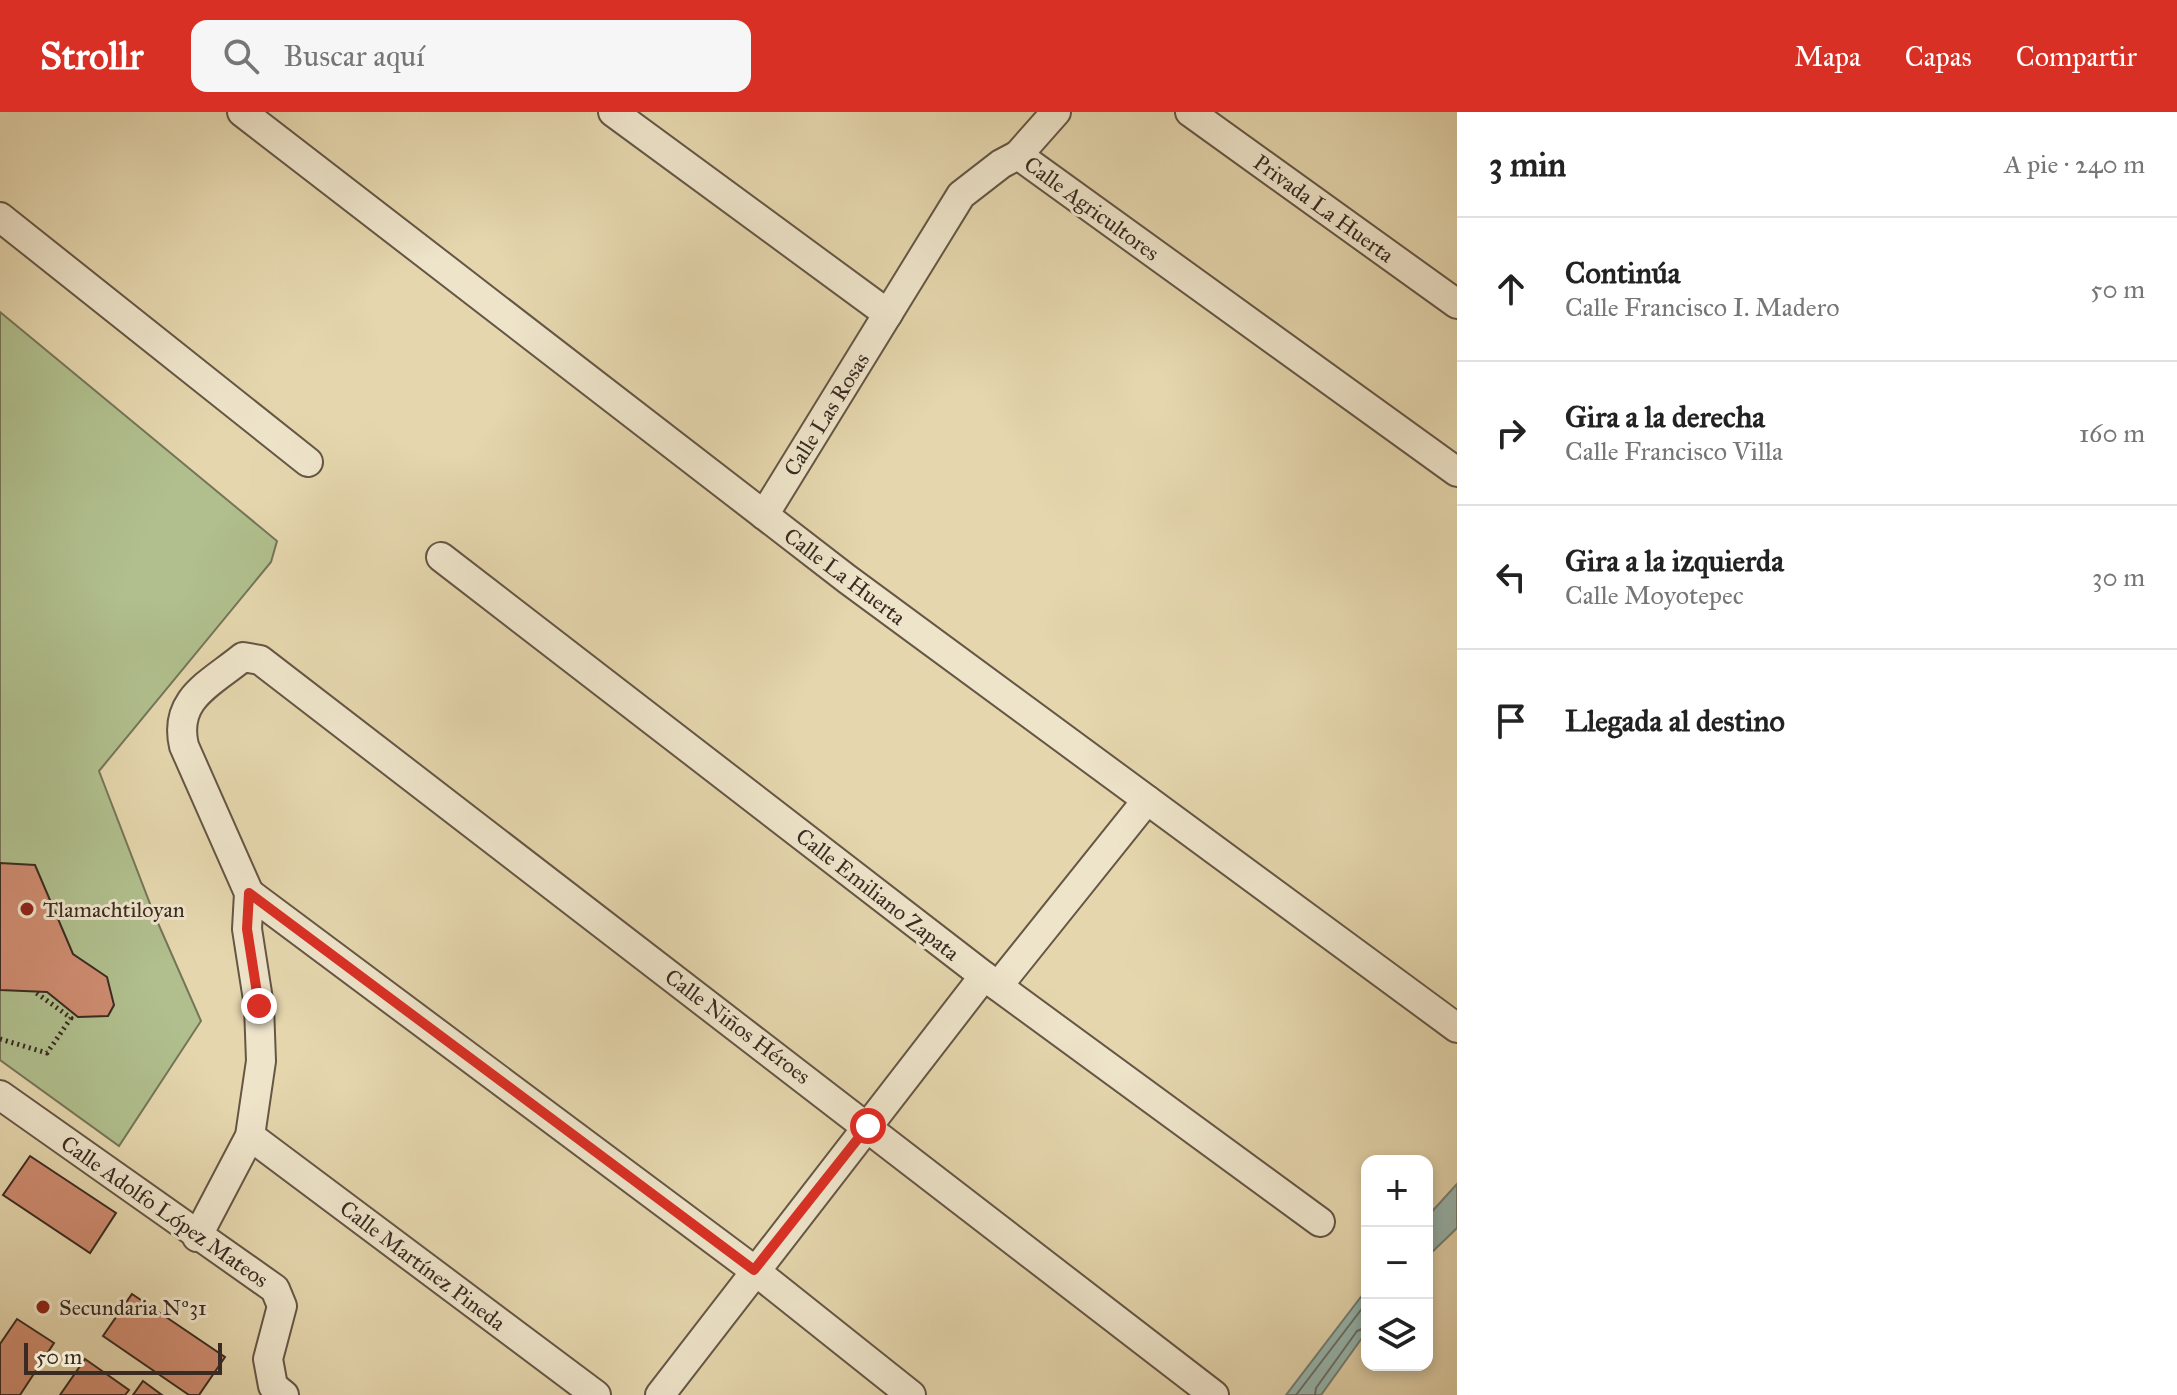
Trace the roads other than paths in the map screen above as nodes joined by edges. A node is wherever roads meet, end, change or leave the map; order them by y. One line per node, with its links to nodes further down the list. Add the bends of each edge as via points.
1 (242, 112): 11 (street, Calle La Huerta)
2 (613, 112): 8 (street)
3 (1056, 112): 5 (street)
4 (1190, 112): 7 (street, Privada La Huerta)
5 (1018, 155): 8 (street, Calle Agricultores, via 961,195); 10 (street, Calle Agricultores)
6 (0, 217): 9 (street)
7 (1457, 304)
8 (888, 314): 11 (street, Calle Las Rosas)
9 (308, 462)
10 (1457, 472)
11 (764, 515): 13 (street, Calle La Huerta)
12 (441, 557): 15 (street, Calle Emiliano Zapata)
13 (1147, 800): 15 (street); 16 (street, Calle La Huerta)
14 (249, 893): 18 (street, Calle Niños Héroes, via 179,725 187,703 243,657 260,660); 19 (street, via 247,929 261,1061); 22 (street)
15 (991, 981): 18 (street); 20 (street, Calle Emiliano Zapata)
16 (1457, 1028)
17 (0, 1095): 21 (street, Calle Adolfo López Mateos)
18 (868, 1126): 22 (street); 27 (street, Calle Niños Héroes)
19 (250, 1136): 21 (street); 24 (street, Calle Martínez Pineda)
20 (1320, 1222)
21 (197, 1237): 23 (street, Calle Adolfo López Mateos, via 275,1289 282,1306 268,1359 273,1386)
22 (754, 1270): 25 (street); 26 (street)
23 (284, 1395)
24 (596, 1395)
25 (660, 1395)
26 (911, 1395)
27 (1214, 1395)

